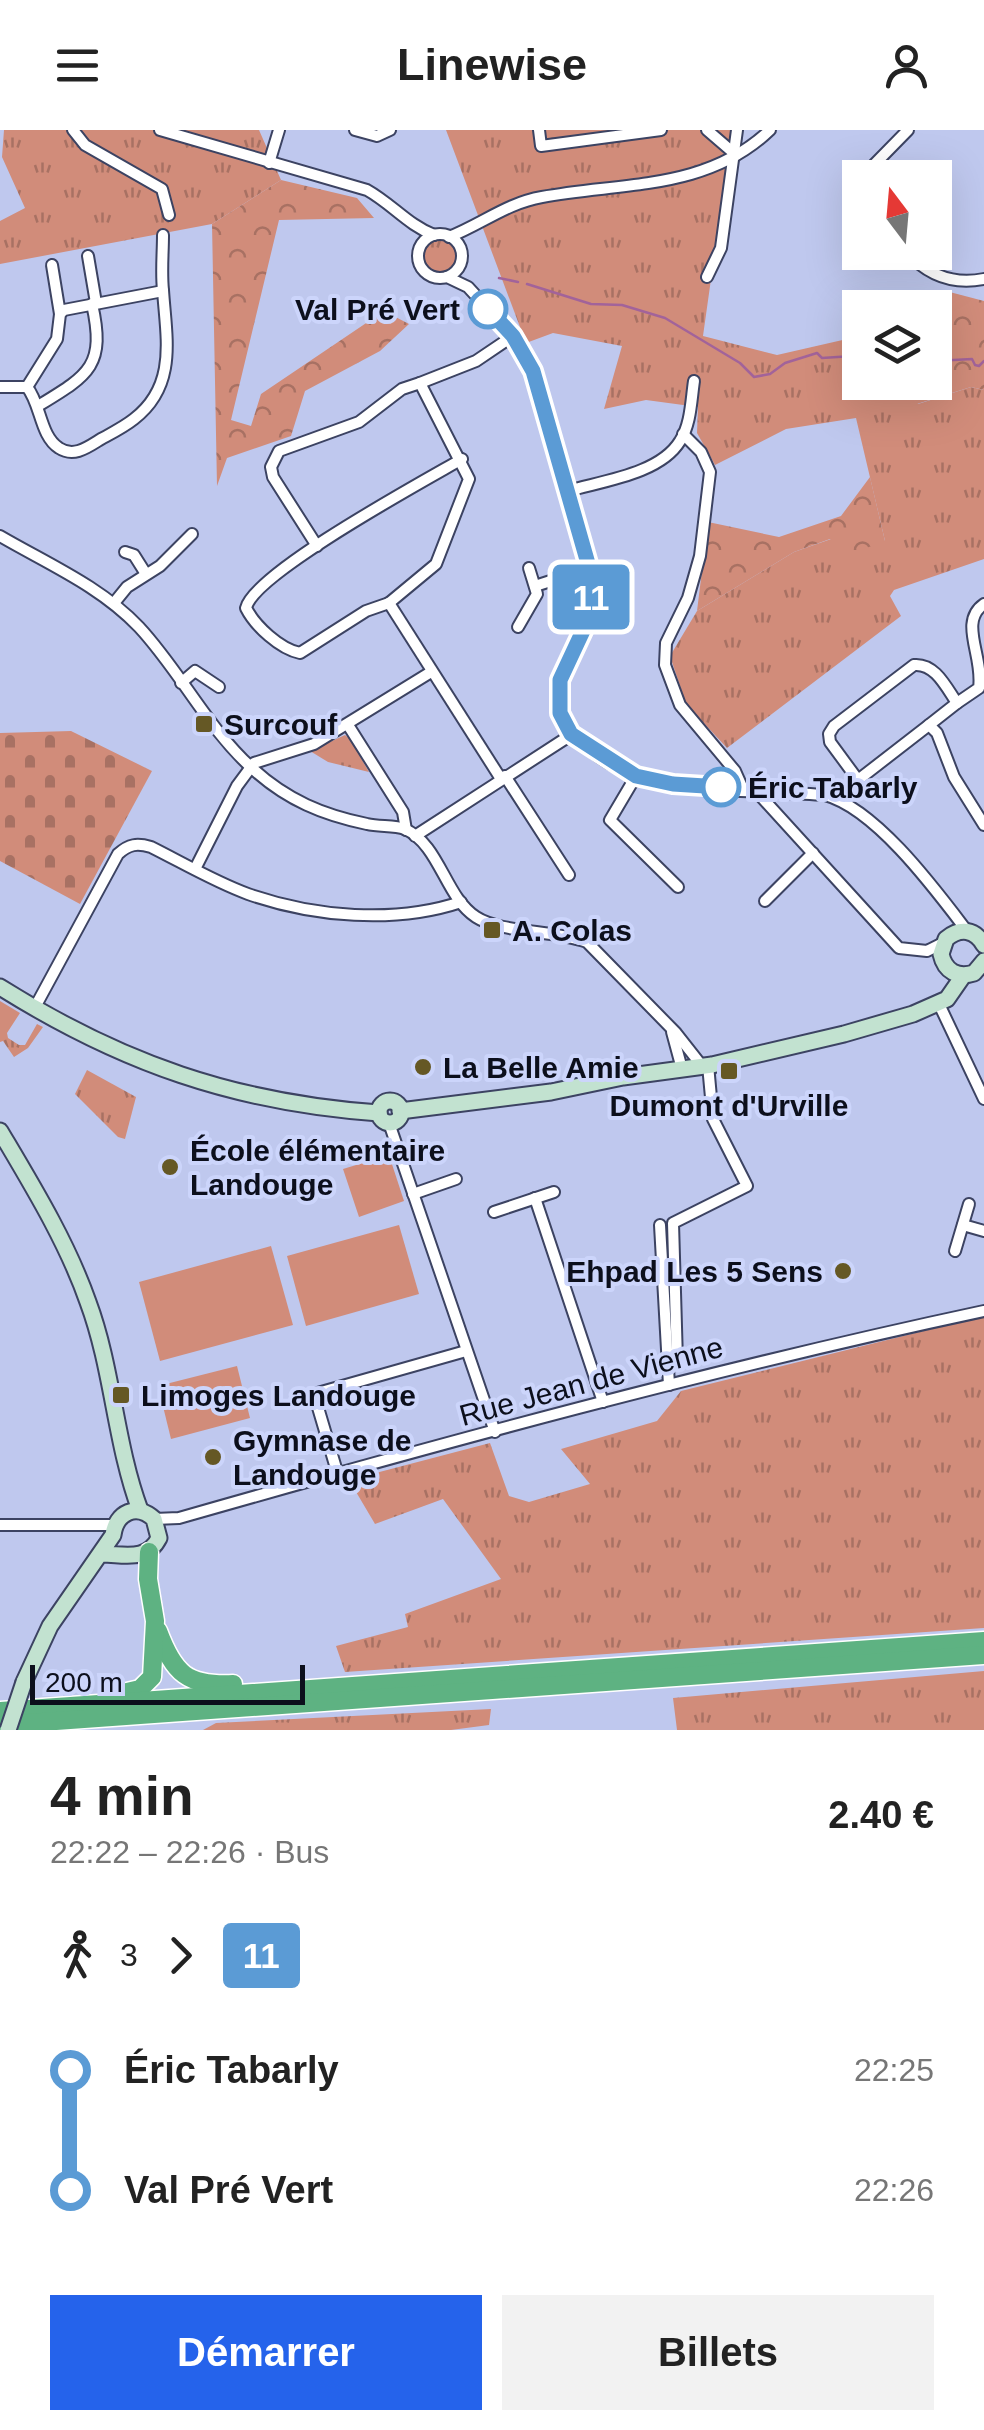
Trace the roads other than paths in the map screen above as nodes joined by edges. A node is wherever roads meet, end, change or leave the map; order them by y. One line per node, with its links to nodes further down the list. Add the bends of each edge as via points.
1 (73, 130): 15 (street, via 162,189)
2 (160, 130): 14 (street)
3 (279, 130): 14 (street)
4 (355, 130): 5 (street, via 377,136)
5 (390, 130)
6 (538, 130): 7 (street, via 540,146)
7 (661, 130)
8 (707, 130): 12 (street)
9 (737, 130): 12 (street)
10 (770, 130): 12 (street)
11 (908, 130): 13 (street)
12 (736, 155): 17 (street, via 680,180 508,206); 27 (street, via 720,248)
13 (879, 160)
14 (269, 163): 16 (street, via 367,190)
15 (170, 215)
16 (414, 227): 18 (street); 21 (street)
17 (474, 227): 20 (street); 23 (street)
18 (434, 235): 20 (street); 21 (street)
19 (162, 236): 30 (street)
20 (450, 236): 23 (street)
21 (419, 250): 26 (street, via 426,274)
22 (88, 256): 31 (street)
23 (461, 260): 26 (street); 29 (street)
24 (52, 265): 32 (street)
25 (927, 270): 28 (street, via 942,279)
26 (447, 277): 29 (street)
27 (707, 277)
28 (984, 278)
29 (468, 287): 33 (street)
30 (162, 291): 31 (street); 38 (street, via 166,369 134,420 69,452 50,440)
31 (94, 304): 32 (street); 38 (street, via 100,340 93,361 74,384)
32 (60, 314): 37 (street, via 56,339)
33 (513, 336): 35 (street, via 476,361); 41 (street, via 533,371)
34 (694, 380): 39 (street)
35 (420, 383): 40 (street); 44 (street, via 358,422 279,451 272,477)
36 (0, 387): 37 (street)
37 (27, 387): 38 (street)
38 (38, 406)
39 (683, 434): 41 (street, via 649,466); 66 (street, via 710,472 700,556 666,643 665,665 680,704)
40 (462, 460): 44 (street); 51 (street, via 468,486 436,564)
41 (568, 491): 47 (street)
42 (192, 534): 48 (street)
43 (0, 536): 50 (street)
44 (318, 546): 51 (street, via 248,601 250,616 284,646 300,653)
45 (125, 552): 48 (street)
46 (529, 568): 49 (street)
47 (591, 568): 49 (street); 61 (street, via 588,620 566,662 558,698)
48 (146, 574): 50 (street)
49 (535, 586): 53 (street)
50 (114, 603): 55 (street)
51 (389, 603): 54 (street)
52 (984, 604): 57 (street, via 971,621)
53 (518, 627)
54 (431, 672): 59 (street); 64 (street)
55 (181, 683): 56 (street, via 194,670); 62 (street)
56 (220, 687)
57 (982, 689): 58 (street)
58 (957, 703): 60 (street); 65 (street, via 931,668 914,665 834,726 830,742)
59 (348, 725): 62 (street); 69 (street)
60 (929, 725): 65 (street); 68 (street)
61 (571, 734): 63 (street); 64 (street)
62 (250, 767): 69 (street, via 290,798 325,814); 71 (street)
63 (636, 776): 66 (street); 73 (street, via 610,820)
64 (503, 778): 69 (street); 72 (street)
65 (858, 780): 67 (street)
66 (749, 790): 67 (street); 70 (street)
67 (843, 800): 76 (street, via 870,820)
68 (984, 825)
69 (410, 833): 74 (street)
70 (812, 853): 75 (street); 80 (street, via 899,948)
71 (195, 869): 74 (street, via 245,893 329,912 434,911); 86 (street, via 139,844 127,846)
72 (569, 875)
73 (678, 888)
74 (460, 902): 87 (street, via 491,923 586,942)
75 (765, 902)
76 (955, 916): 77 (street); 78 (street)
77 (967, 931): 78 (main road); 79 (main road)
78 (947, 939): 80 (street); 82 (main road)
79 (984, 944)
80 (927, 951): 82 (street)
81 (984, 963): 83 (main road)
82 (944, 964): 83 (main road); 85 (main road)
83 (964, 976): 85 (main road)
84 (0, 987): 86 (main road)
85 (938, 1002): 88 (main road, via 844,1034); 90 (street)
86 (34, 1009): 91 (main road, via 134,1060 187,1078)
87 (670, 1026): 88 (street); 89 (street)
88 (705, 1066): 89 (main road); 105 (street, via 712,1119 747,1186 673,1223 677,1361)
89 (682, 1069): 91 (main road)
90 (984, 1100)
91 (389, 1116): 95 (street)
92 (0, 1131): 110 (main road, via 88,1301)
93 (456, 1179): 95 (street)
94 (554, 1192): 96 (street)
95 (413, 1194): 104 (street)
96 (535, 1198): 98 (street); 107 (street)
97 (969, 1204): 100 (street)
98 (494, 1212)
99 (660, 1225): 105 (street)
100 (963, 1225): 101 (street); 102 (street)
101 (984, 1231)
102 (955, 1251)
103 (984, 1311): 106 (street, Rue Jean de Vienne)
104 (466, 1352): 108 (street); 109 (street, via 314,1394)
105 (668, 1360): 106 (street)
106 (669, 1386): 107 (street, Rue Jean de Vienne)
107 (603, 1402): 108 (street, Rue Jean de Vienne)
108 (495, 1432): 109 (street, Rue Jean de Vienne)
109 (338, 1474): 110 (street, Rue Jean de Vienne, via 179,1518)
110 (134, 1523): 111 (street); 112 (main road); 112 (main road, via 118,1546); 113 (main road)
111 (0, 1525)
112 (136, 1553): 113 (main road); 114 (highway)
113 (102, 1554): 123 (main road, bridge, via 50,1626)
114 (155, 1621): 117 (highway, via 174,1666 196,1683); 118 (highway, via 152,1677 140,1689)
115 (984, 1642): 117 (highway)
116 (984, 1655): 119 (highway)
117 (344, 1687): 120 (highway)
118 (0, 1704)
119 (283, 1706): 121 (highway); 125 (highway, via 213,1717)
120 (0, 1712)
121 (49, 1721): 122 (highway); 124 (highway)
122 (0, 1724)
123 (8, 1730)
124 (165, 1730)
125 (189, 1730)

